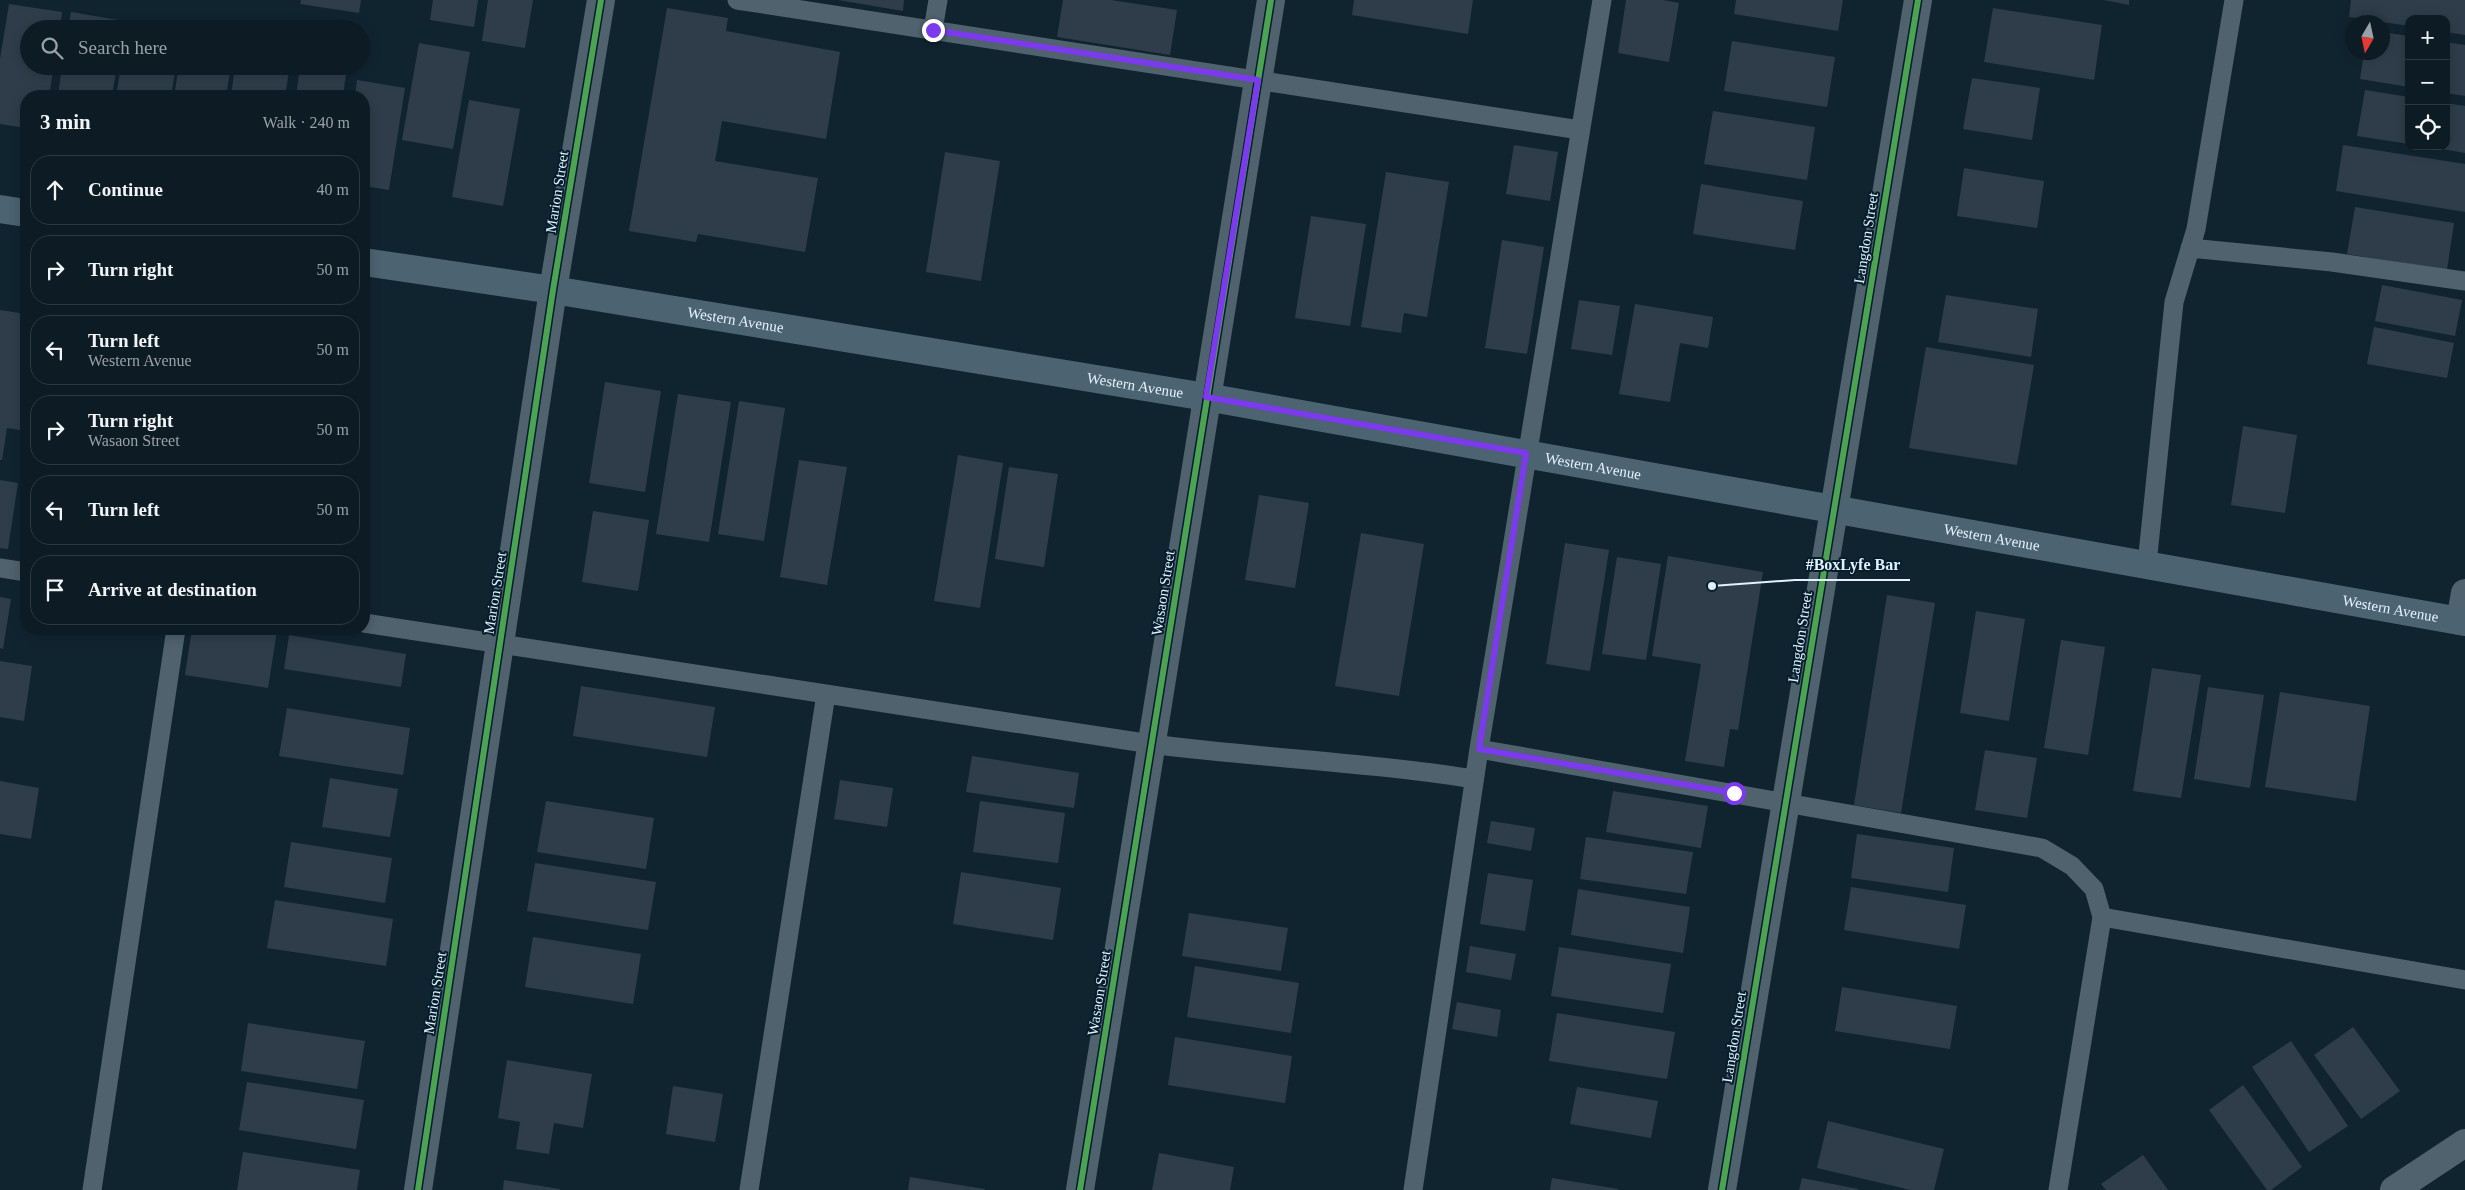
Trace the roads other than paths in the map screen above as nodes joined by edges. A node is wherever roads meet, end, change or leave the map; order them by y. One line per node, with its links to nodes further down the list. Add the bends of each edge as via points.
1 (601, 0): 16 (street, Marion Street)
2 (737, 0): 8 (lane)
3 (938, 0): 8 (lane)
4 (1271, 0): 9 (street, Wasaon Street)
5 (1602, 0): 10 (lane)
6 (1918, 0): 19 (street, Langdon Street)
7 (2234, 0): 13 (lane, via 2196,229)
8 (933, 30): 9 (lane)
9 (1258, 80): 10 (lane); 17 (street, Wasaon Street)
10 (1580, 130): 18 (lane)
11 (0, 209): 12 (main road)
12 (20, 212)
13 (2190, 248): 15 (lane, via 2332,262); 20 (lane, via 2174,302)
14 (370, 263): 16 (main road, Western Avenue)
15 (2465, 281)
16 (553, 290): 17 (main road, Western Avenue); 27 (street, Marion Street)
17 (1206, 397): 18 (main road, Western Avenue); 29 (street, Wasaon Street)
18 (1526, 453): 19 (main road, Western Avenue); 30 (lane)
19 (1835, 508): 20 (main road, Western Avenue); 32 (street, Langdon Street)
20 (2147, 564): 24 (main road, Western Avenue)
21 (0, 568): 22 (lane)
22 (20, 571)
23 (2465, 593): 24 (street)
24 (2463, 622)
25 (370, 624): 27 (lane)
26 (175, 635): 36 (lane)
27 (499, 644): 28 (lane); 37 (street, Marion Street)
28 (826, 694): 29 (lane); 38 (lane)
29 (1151, 744): 31 (lane, via 1244,756 1405,768); 39 (street, Wasaon Street)
30 (1479, 749): 31 (lane); 32 (lane)
31 (1474, 779): 40 (lane)
32 (1786, 802): 33 (lane, via 2042,848 2072,866 2094,889); 41 (street, Langdon Street)
33 (2102, 917): 34 (lane); 42 (lane)
34 (2465, 980)
35 (2465, 1143): 43 (street)
36 (92, 1190)
37 (418, 1190)
38 (749, 1190)
39 (1080, 1190)
40 (1413, 1190)
41 (1722, 1190)
42 (2058, 1190)
43 (2394, 1190)

